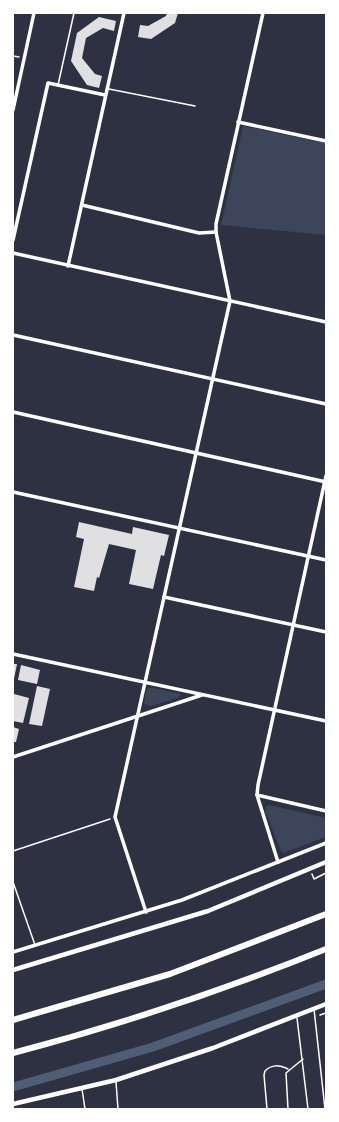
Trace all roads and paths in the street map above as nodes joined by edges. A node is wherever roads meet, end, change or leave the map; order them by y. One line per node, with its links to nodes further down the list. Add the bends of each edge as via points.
1 (34, 13): 9 (street)
2 (74, 13): 5 (lane)
3 (124, 13): 6 (street)
4 (263, 13): 10 (street)
5 (58, 85): 7 (street); 14 (street, via 48,83)
6 (107, 88): 7 (street); 8 (lane)
7 (105, 95): 12 (street)
8 (195, 106)
9 (13, 110)
10 (238, 122): 11 (street); 13 (street)
11 (326, 140)
12 (82, 205): 13 (street, via 199,233); 16 (street)
13 (216, 232): 17 (street)
14 (13, 240)
15 (13, 254): 16 (street)
16 (68, 266): 17 (street)
17 (230, 301): 18 (street); 20 (street)
18 (326, 322)
19 (13, 335): 20 (street)
20 (213, 379): 21 (street); 23 (street)
21 (326, 404)
22 (13, 412): 23 (street)
23 (196, 453): 25 (street); 27 (street)
24 (326, 476): 25 (street)
25 (325, 482): 28 (street)
26 (13, 492): 27 (street)
27 (180, 528): 28 (street); 30 (street)
28 (309, 556): 29 (street); 31 (street)
29 (326, 560)
30 (164, 597): 31 (street); 34 (street)
31 (294, 625): 32 (street); 36 (street)
32 (326, 632)
33 (13, 654): 34 (street)
34 (145, 682): 35 (street); 37 (street)
35 (203, 695): 36 (street); 37 (street)
36 (274, 710): 38 (street); 40 (street)
37 (138, 716): 39 (street); 42 (street)
38 (326, 721)
39 (13, 757)
40 (257, 795): 41 (street); 45 (street)
41 (326, 811)
42 (115, 817): 44 (path); 50 (street)
43 (326, 843): 45 (street)
44 (13, 851)
45 (278, 862): 50 (street, via 195,896)
46 (326, 862): 55 (street, via 208,911)
47 (326, 873): 48 (path)
48 (314, 879)
49 (13, 882): 52 (lane)
50 (146, 912): 52 (street)
51 (326, 914): 61 (highway, via 170,974)
52 (35, 945): 54 (street)
53 (326, 949): 62 (highway, via 174,1006)
54 (13, 952)
55 (13, 970)
56 (326, 1004): 57 (street)
57 (314, 1009): 59 (street); 60 (lane)
58 (326, 1013): 60 (path)
59 (297, 1016): 63 (lane); 65 (street, via 213,1048)
60 (315, 1017): 73 (lane)
61 (13, 1020)
62 (13, 1053)
63 (303, 1059): 64 (lane); 72 (lane)
64 (288, 1070): 70 (lane, via 280,1065 272,1066 265,1071); 71 (lane, via 285,1076)
65 (116, 1080): 66 (street); 69 (lane)
66 (82, 1087): 67 (street); 68 (lane)
67 (13, 1104)
68 (85, 1109)
69 (118, 1109)
70 (267, 1109)
71 (288, 1109)
72 (308, 1109)
73 (325, 1109)

